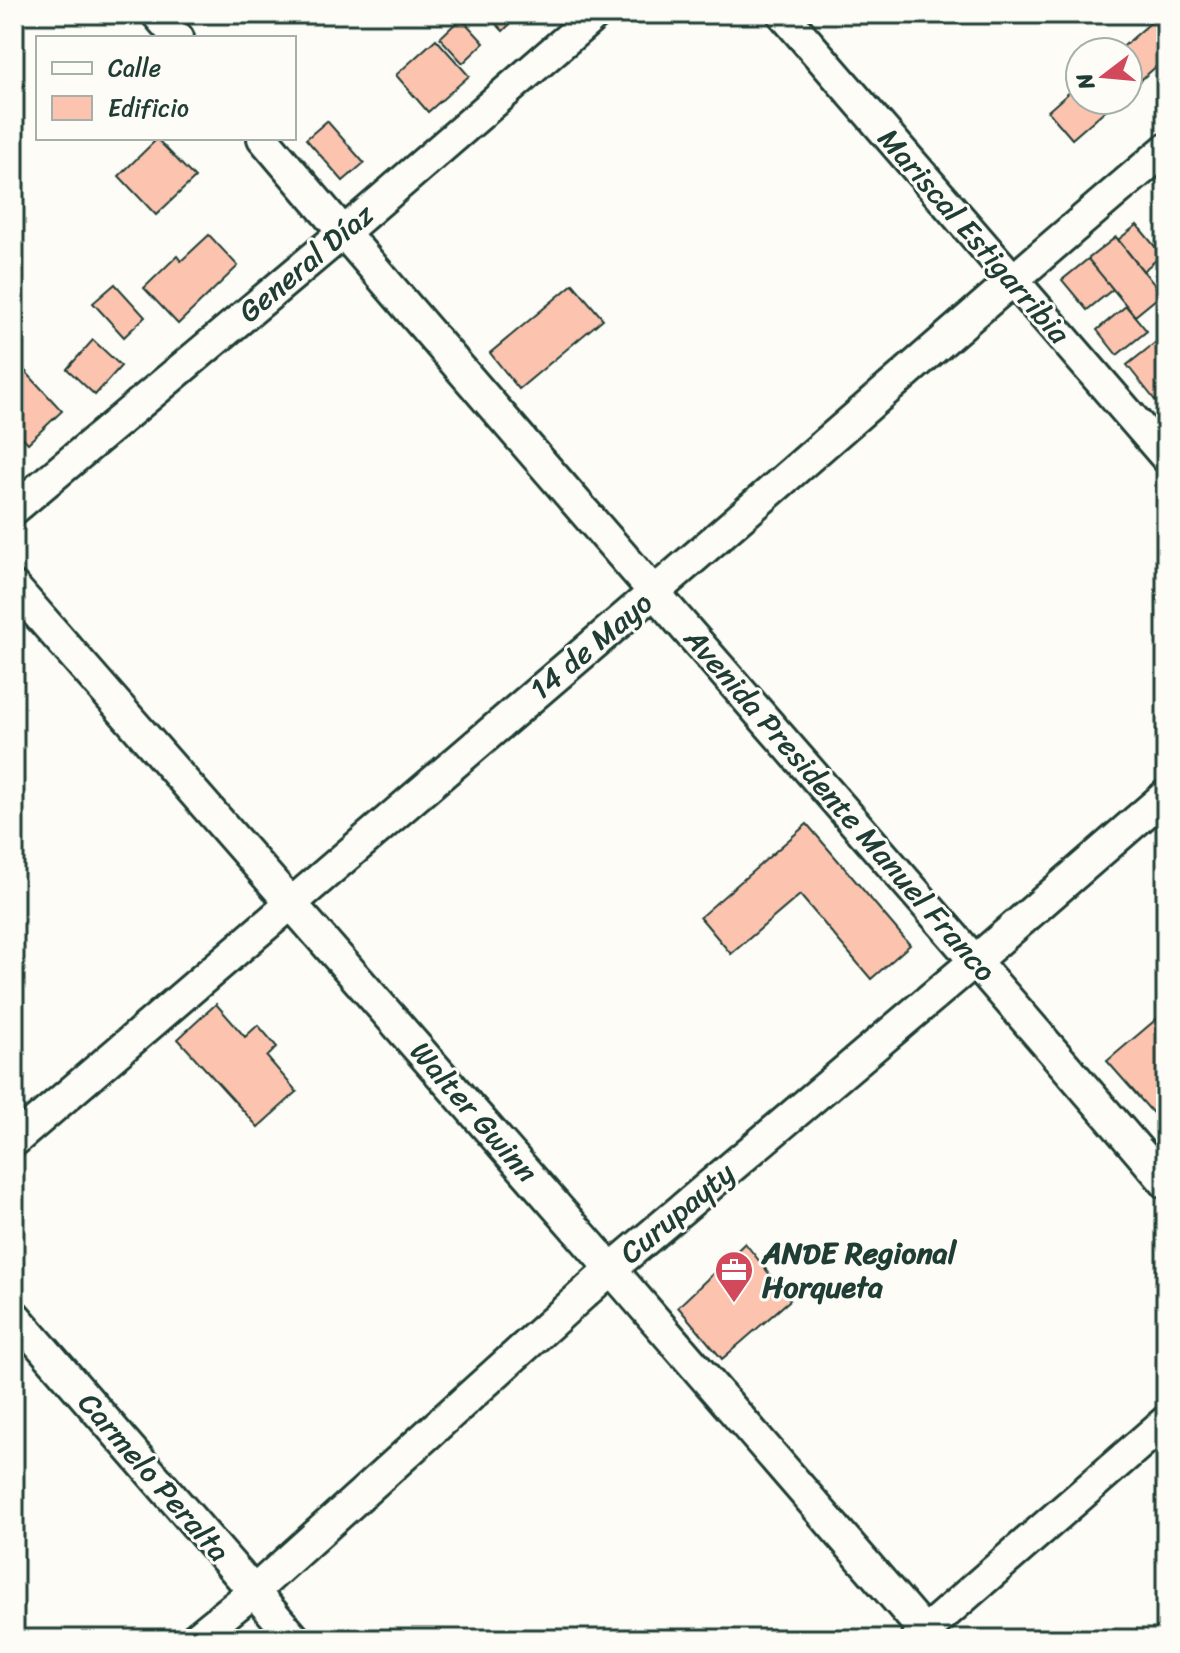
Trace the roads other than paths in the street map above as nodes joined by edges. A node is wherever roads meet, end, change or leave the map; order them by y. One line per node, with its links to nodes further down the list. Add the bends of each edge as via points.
1 (157, 14): 4 (street)
2 (596, 14): 7 (street, General Díaz)
3 (783, 14): 8 (street, Mariscal Estigarribia)
4 (176, 36)
5 (265, 140): 7 (street, Avenida Presidente Manuel Franco)
6 (1166, 149): 8 (street, 14 de Mayo)
7 (343, 233): 10 (street, General Díaz); 12 (street, Avenida Presidente Manuel Franco)
8 (1012, 279): 9 (street, Mariscal Estigarribia); 12 (street, 14 de Mayo)
9 (1166, 457)
10 (14, 509)
11 (14, 587): 14 (street, Walter Gwinn)
12 (654, 592): 14 (street, 14 de Mayo); 15 (street, Avenida Presidente Manuel Franco)
13 (1166, 795): 15 (street, Curupayty)
14 (290, 903): 16 (street, 14 de Mayo); 18 (street, Walter Gwinn)
15 (976, 960): 17 (street, Avenida Presidente Manuel Franco); 18 (street, Curupayty)
16 (14, 1141)
17 (1166, 1183)
18 (611, 1269): 21 (street, Curupayty); 22 (street, Walter Gwinn)
19 (14, 1315): 21 (street, Carmelo Peralta)
20 (1166, 1421): 22 (street)
21 (253, 1592): 23 (street, Curupayty); 24 (street, Carmelo Peralta)
22 (924, 1636)
23 (195, 1639)
24 (295, 1639)

